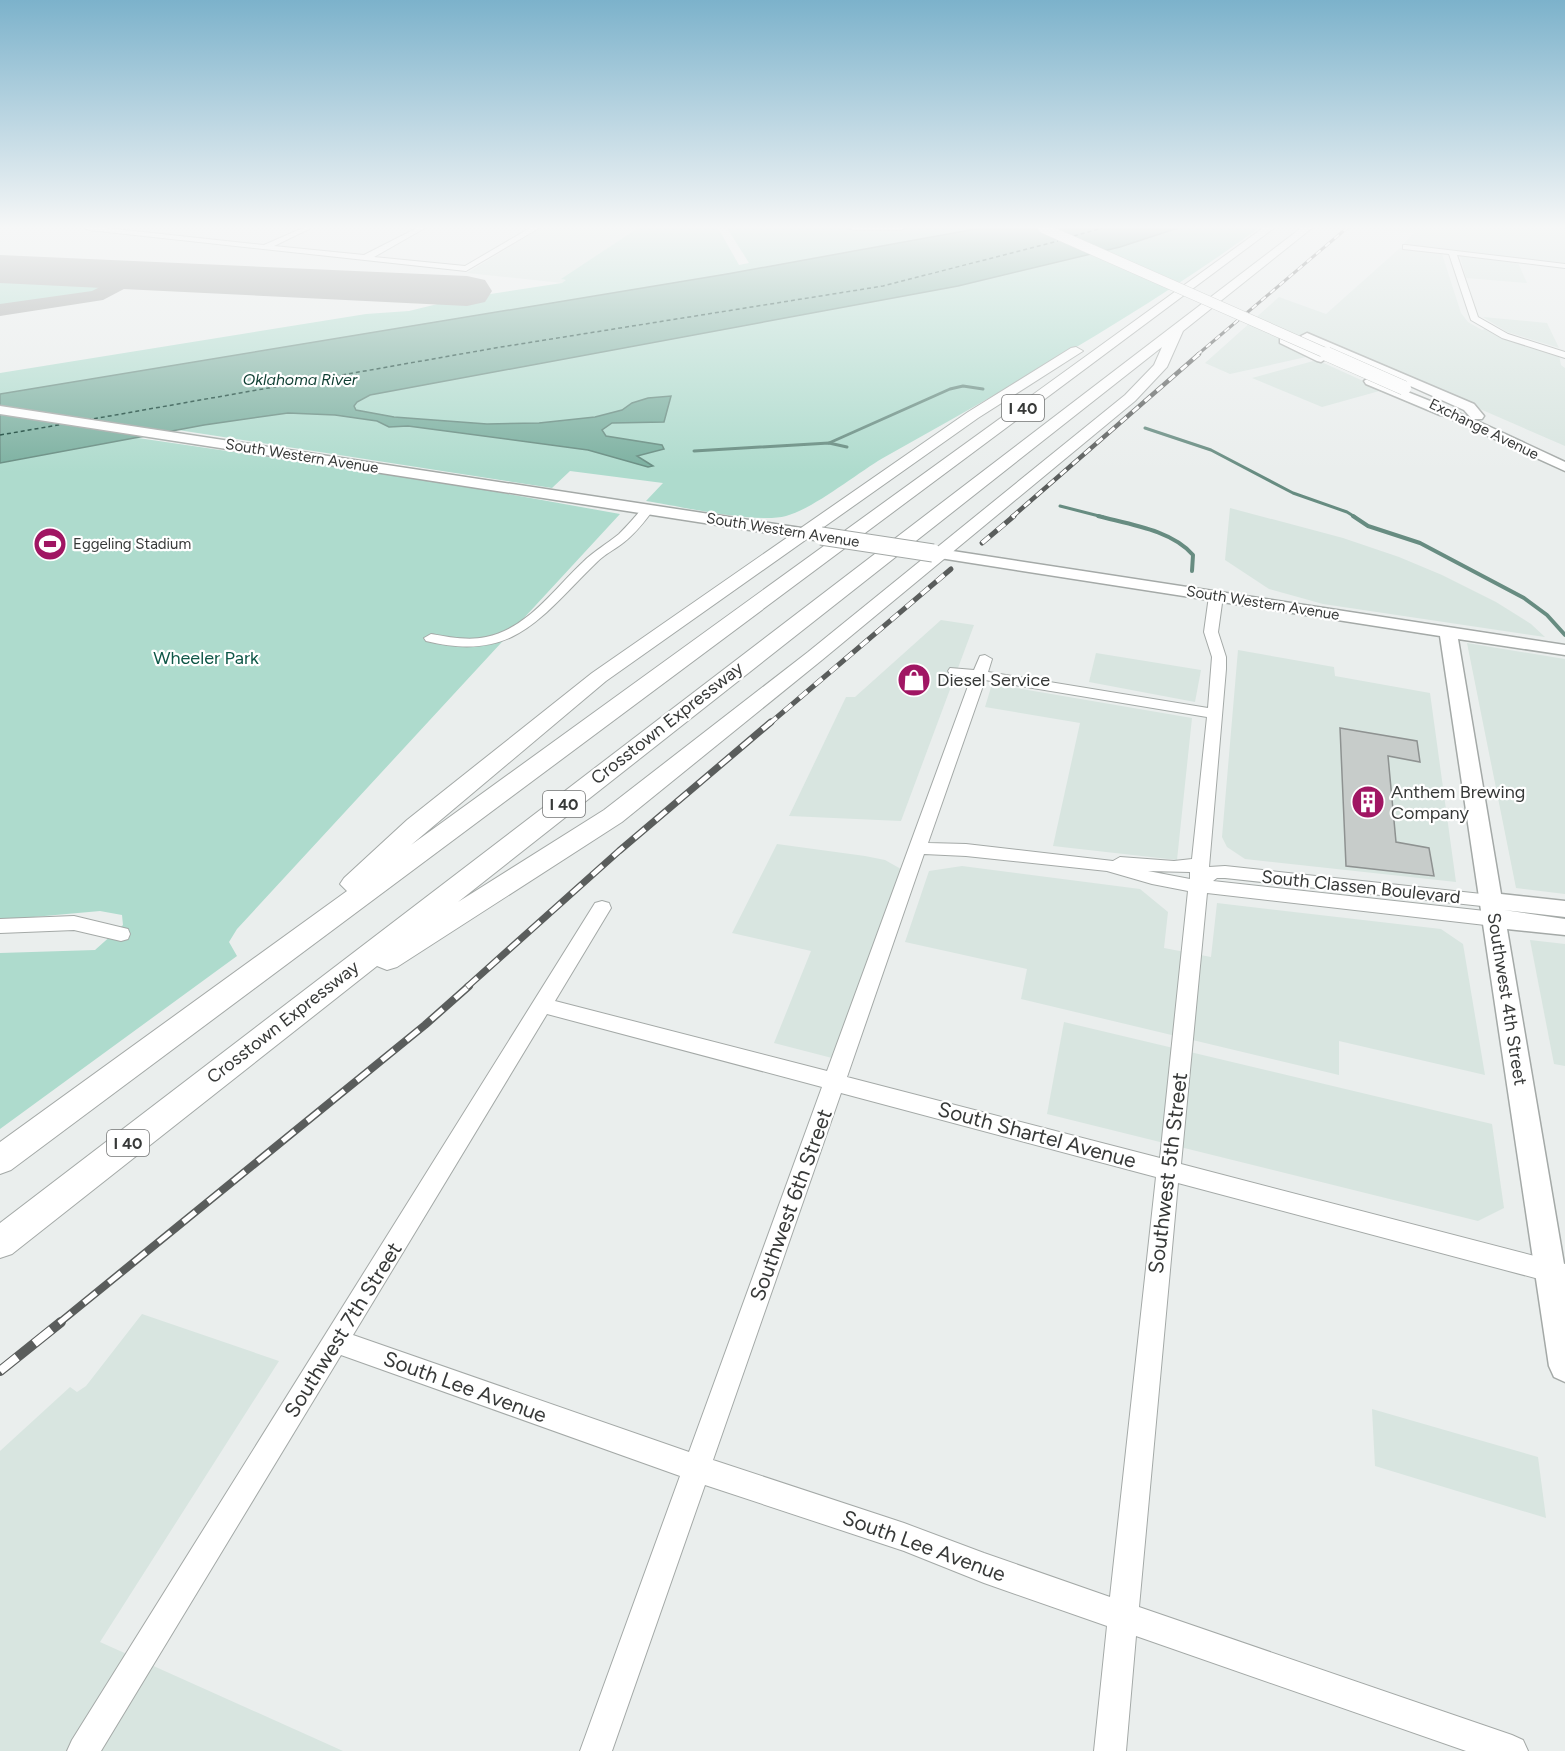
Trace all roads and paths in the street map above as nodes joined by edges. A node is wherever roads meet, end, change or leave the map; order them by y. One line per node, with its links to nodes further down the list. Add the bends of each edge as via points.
1 (1151, 310): 17 (highway, via 1007,393)
2 (1159, 310): 36 (highway, I 40)
3 (1202, 310): 6 (highway, Crosstown Expressway / I 40)
4 (1227, 310): 10 (main road, Exchange Avenue, bridge)
5 (1471, 310): 9 (street, via 1474,318 1505,336)
6 (1177, 329): 18 (highway, via 1160,367 1130,398); 38 (highway, Crosstown Expressway / I 40)
7 (1307, 336): 8 (street); 13 (main road, via 1469,407)
8 (1284, 341): 12 (main road)
9 (1565, 355)
10 (1404, 388): 12 (main road, Exchange Avenue); 13 (main road, Exchange Avenue)
11 (0, 410): 16 (main road, South Western Avenue)
12 (1452, 415): 15 (main road, Exchange Avenue)
13 (1477, 416): 14 (main road, Exchange Avenue)
14 (1565, 453)
15 (1565, 467)
16 (641, 508): 17 (main road, South Western Avenue); 21 (street, via 618,541 598,554 524,627 501,638 476,642)
17 (813, 534): 18 (main road, South Western Avenue, bridge); 36 (highway, via 599,677 538,724 416,826)
18 (937, 553): 19 (main road, South Western Avenue); 38 (highway, via 613,816)
19 (1216, 596): 20 (main road, South Western Avenue); 25 (street, Southwest 5th Street, via 1211,621 1219,657)
20 (1448, 632): 22 (main road, South Western Avenue); 32 (main road, Southwest 4th Street)
21 (431, 638)
22 (1565, 650)
23 (982, 667): 24 (street); 25 (street); 26 (street, Southwest 6th Street)
24 (955, 671)
25 (1214, 714): 27 (street, Southwest 5th Street)
26 (919, 848): 28 (street, South Classen Boulevard); 39 (street, Southwest 6th Street)
27 (1201, 862): 28 (street, South Classen Boulevard, via 1188,867 1132,862); 29 (street, Southwest 5th Street)
28 (1107, 865): 29 (street, South Classen Boulevard)
29 (1198, 886): 32 (street, South Classen Boulevard); 41 (street, Southwest 5th Street)
30 (602, 908): 37 (street, Southwest 7th Street)
31 (1565, 909): 32 (main road, South Classen Boulevard)
32 (1492, 910): 34 (main road, South Classen Boulevard); 43 (main road, Southwest 4th Street)
33 (0, 926): 35 (street, via 74,923)
34 (1565, 927)
35 (121, 934)
36 (256, 972): 40 (highway, I 40)
37 (543, 1005): 39 (street, South Shartel Avenue); 44 (street, Southwest 7th Street)
38 (256, 1043): 42 (highway, Crosstown Expressway / I 40)
39 (835, 1082): 41 (street, South Shartel Avenue); 46 (street, Southwest 6th Street)
40 (0, 1160)
41 (1169, 1170): 43 (street, South Shartel Avenue); 47 (street, Southwest 5th Street)
42 (0, 1243)
43 (1557, 1273): 45 (main road, Southwest 4th Street)
44 (336, 1341): 46 (street, South Lee Avenue); 48 (street, Southwest 7th Street)
45 (1565, 1366)
46 (696, 1468): 47 (street, South Lee Avenue); 49 (street, Southwest 6th Street)
47 (1123, 1616): 50 (street, Southwest 5th Street); 51 (street, South Lee Avenue)
48 (83, 1751)
49 (596, 1751)
50 (1110, 1751)
51 (1512, 1751)

